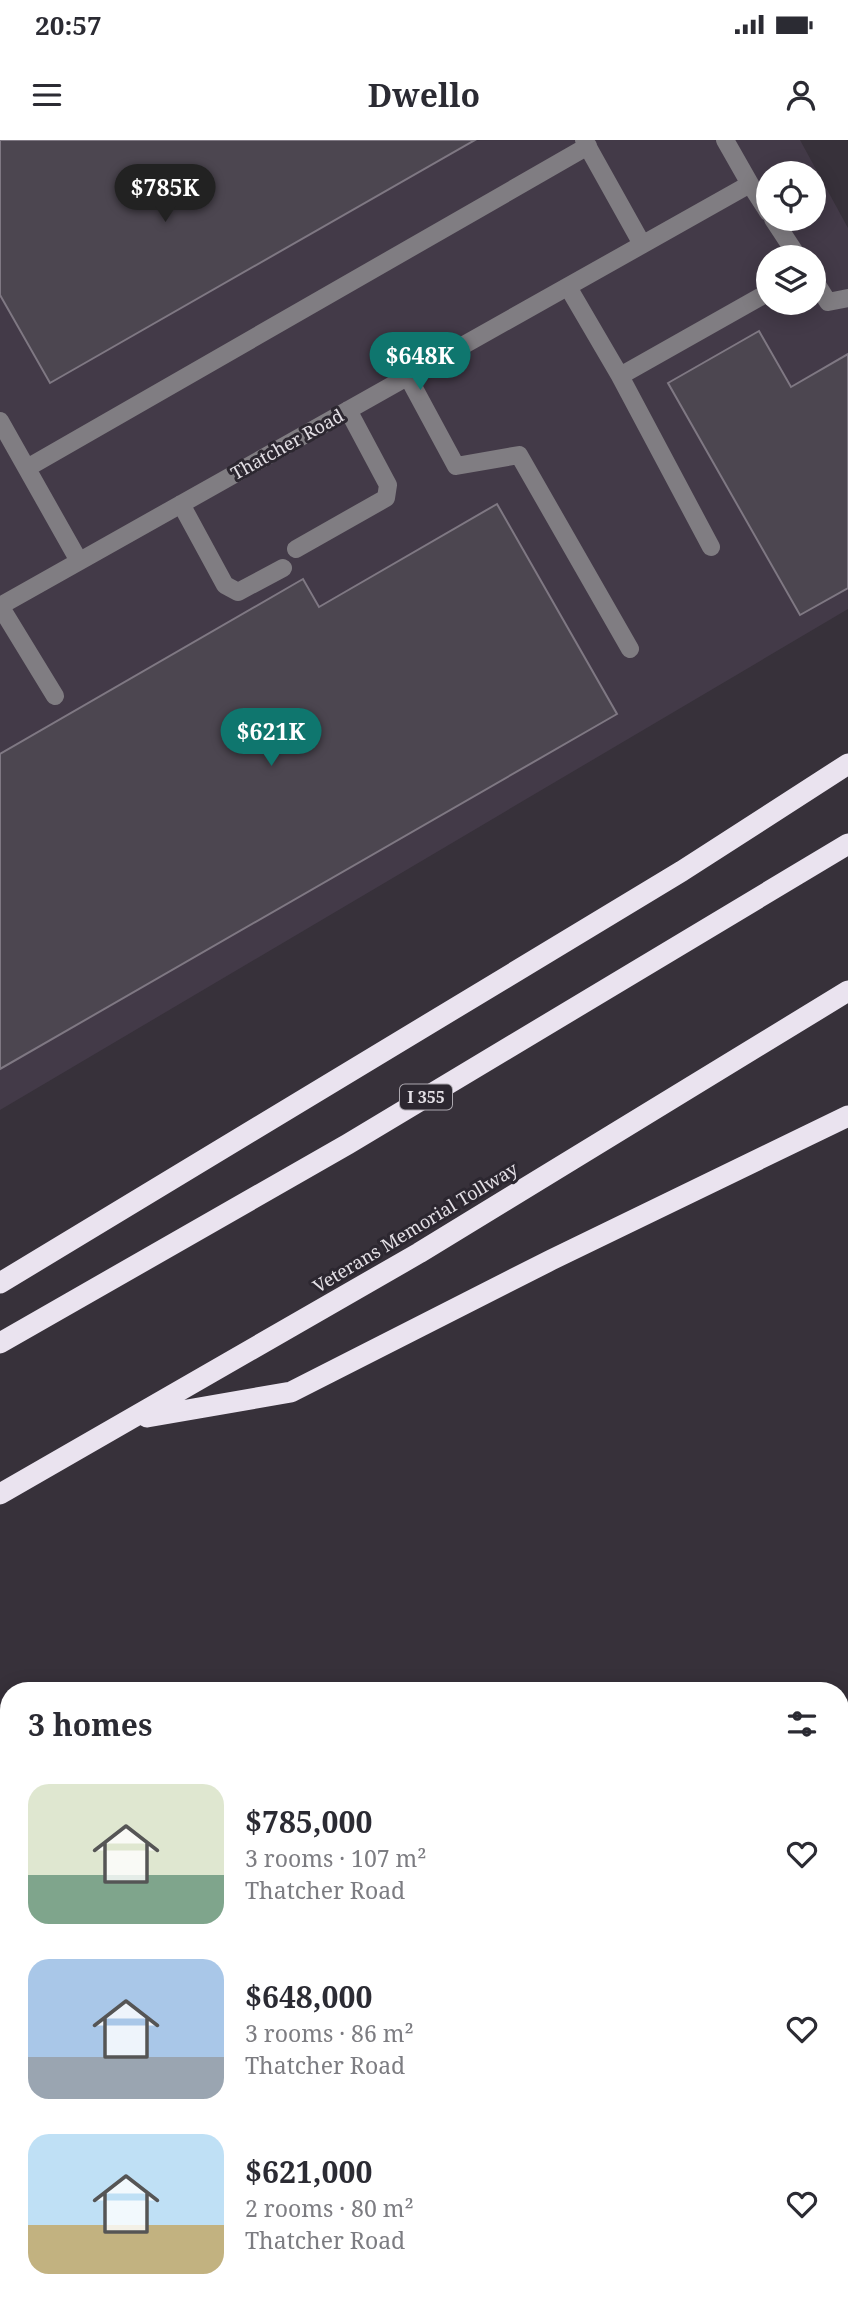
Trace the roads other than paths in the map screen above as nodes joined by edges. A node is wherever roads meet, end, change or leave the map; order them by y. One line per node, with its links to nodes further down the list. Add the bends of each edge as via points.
1 (725, 140): 3 (street)
2 (586, 143): 5 (street); 14 (street)
3 (750, 184): 4 (street); 5 (street, Thatcher Road)
4 (756, 193)
5 (642, 244): 6 (street, Thatcher Road)
6 (568, 287): 10 (street); 11 (street, Thatcher Road)
7 (848, 298): 9 (street)
8 (756, 299): 10 (street)
9 (826, 299)
10 (621, 376): 16 (street)
11 (408, 377): 12 (street, Thatcher Road); 21 (street, via 456,466 519,455)
12 (348, 410): 15 (street, Thatcher Road); 17 (street, via 388,485 386,498)
13 (0, 421): 14 (street)
14 (27, 468): 18 (street)
15 (181, 504): 18 (street, Thatcher Road); 19 (street, via 225,585 237,592)
16 (711, 547)
17 (296, 549)
18 (79, 561): 20 (street, Thatcher Road)
19 (283, 568)
20 (0, 606): 22 (street)
21 (631, 649)
22 (55, 696)
23 (848, 764): 27 (highway, via 670,878)
24 (848, 844): 28 (highway, I 355, via 360,1137)
25 (848, 991): 29 (highway, Veterans Memorial Tollway, via 419,1252)
26 (848, 1116): 29 (highway, via 291,1392)
27 (0, 1283)
28 (0, 1343)
29 (131, 1420): 30 (highway, Veterans Memorial Tollway)
30 (0, 1494)

